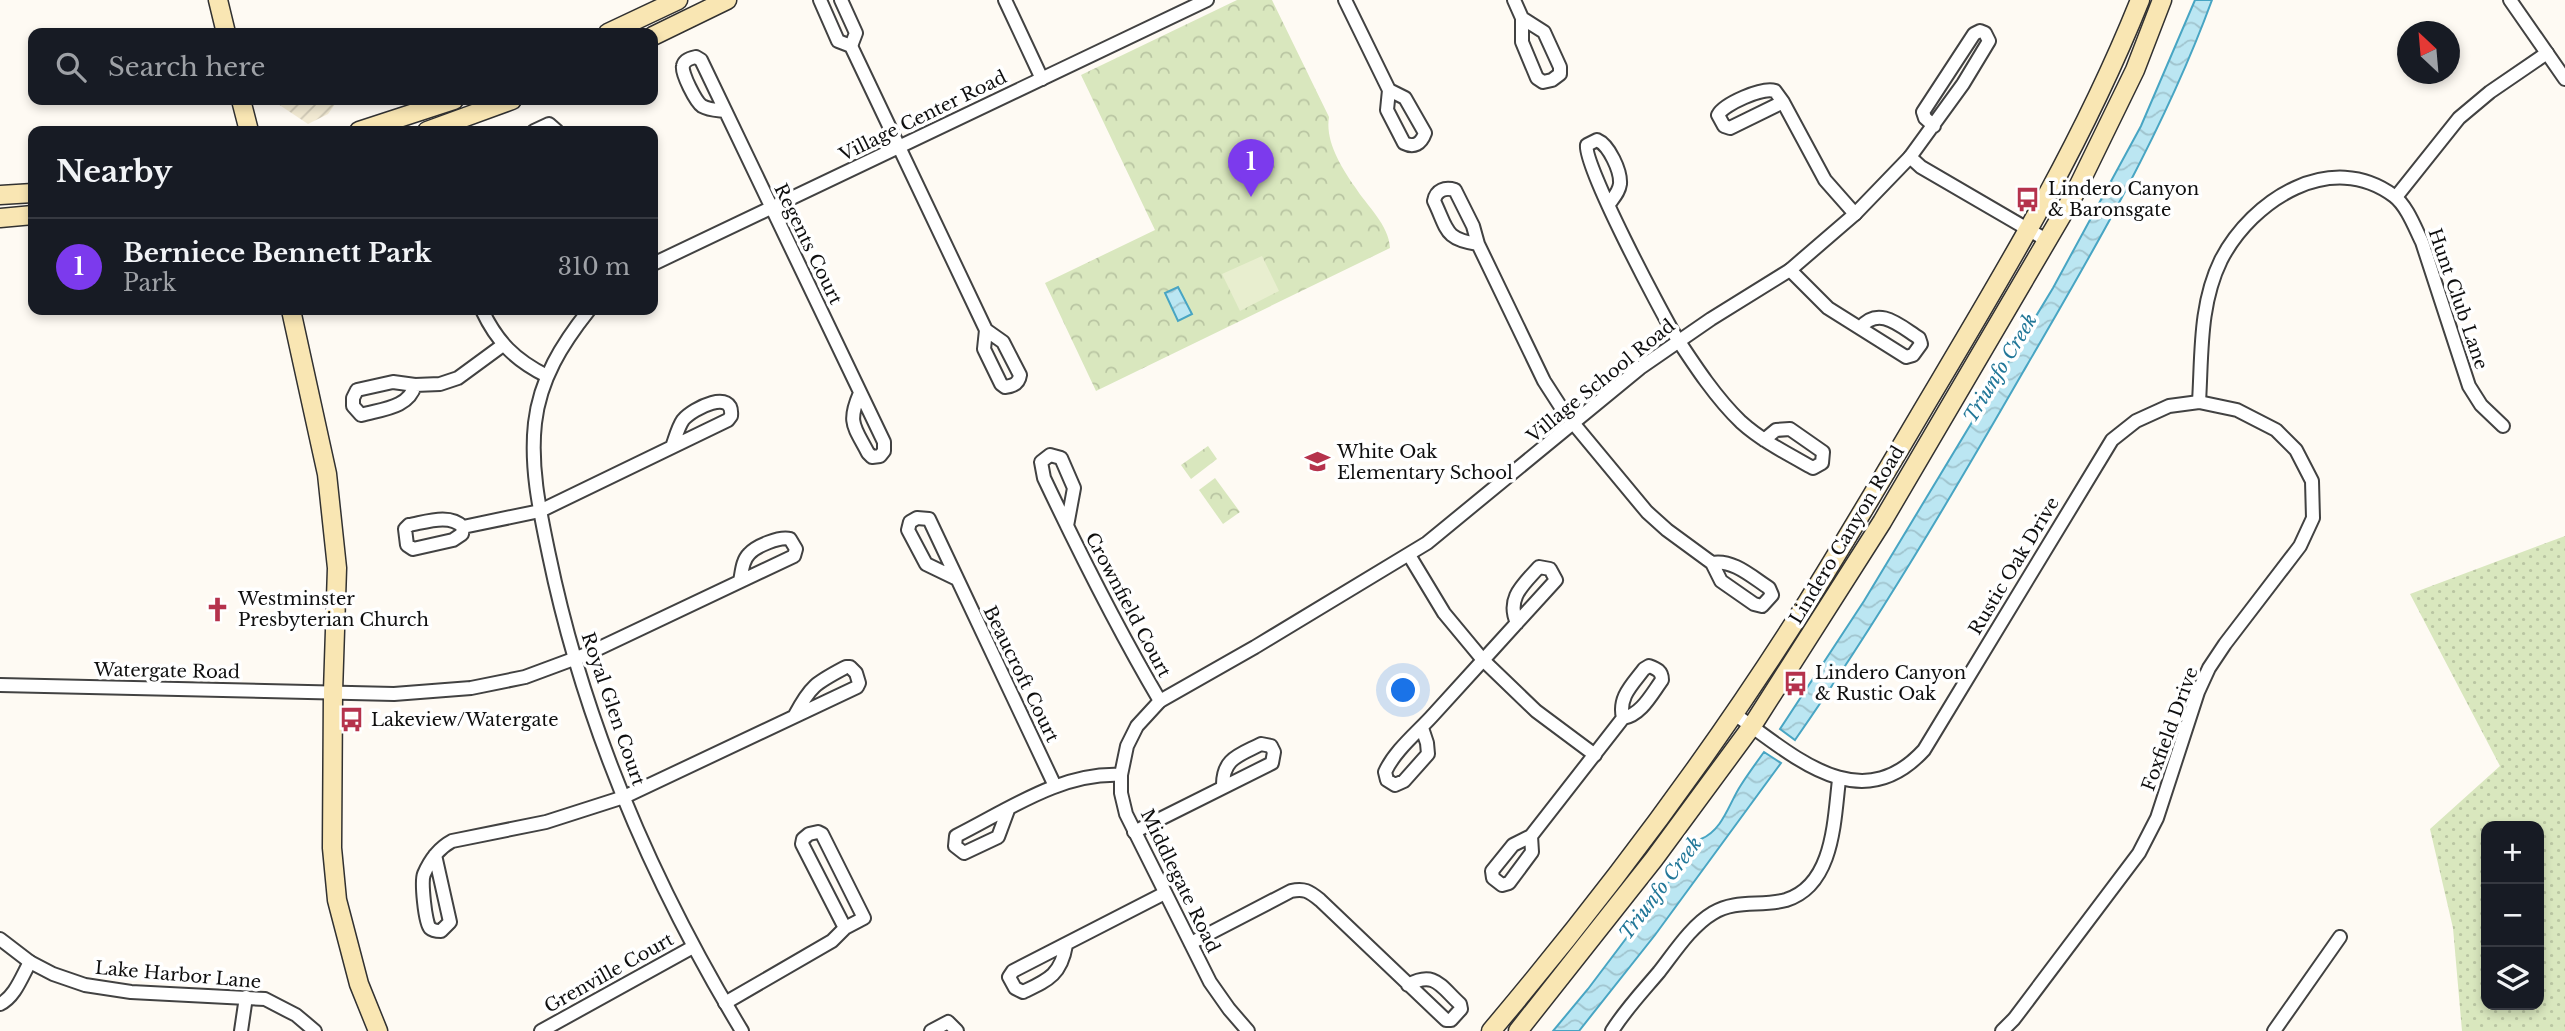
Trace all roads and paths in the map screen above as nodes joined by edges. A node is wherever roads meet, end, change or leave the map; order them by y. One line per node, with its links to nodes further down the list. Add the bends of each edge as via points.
1 (218, 0): 15 (street)
2 (678, 0): 16 (street)
3 (727, 0): 17 (street)
4 (820, 0): 18 (street, via 838,41)
5 (841, 0): 18 (street, via 856,33)
6 (1005, 0): 20 (street)
7 (1207, 0): 13 (street, Village Center Road)
8 (1345, 0): 22 (street)
9 (1514, 0): 14 (street)
10 (2140, 0): 42 (street, Lindero Canyon Road, via 2083,131)
11 (2162, 0): 43 (street, Lindero Canyon Road, via 2135,70)
12 (2510, 0): 19 (street)
13 (1190, 4): 20 (street, Village Center Road)
14 (1522, 18): 14 (street, via 1522,43 1537,78 1552,80 1560,67 1544,32)
15 (225, 28)
16 (619, 28)
17 (658, 34)
18 (851, 46): 32 (street)
19 (2547, 53): 21 (street); 36 (street, via 2459,118)
20 (1042, 79): 32 (street, Village Center Road)
21 (2565, 79)
22 (1389, 90)
23 (1783, 102): 23 (street, via 1775,91 1762,90 1718,115 1730,128); 39 (street, via 1825,180)
24 (242, 105): 28 (street)
25 (439, 105): 29 (street)
26 (498, 105): 30 (street)
27 (724, 111): 38 (street, Regents Court)
28 (247, 126)
29 (374, 126)
30 (442, 126)
31 (1934, 126): 31 (street, Village School Road, via 1989,41 1985,33 1974,34 1923,112); 33 (street, Village School Road)
32 (900, 146): 38 (street, Village Center Road); 51 (street)
33 (1910, 157): 39 (street, Village School Road); 42 (street)
34 (28, 193): 35 (street)
35 (0, 195)
36 (2396, 197): 57 (street, via 2355,180 2327,178 2297,186 2268,202 2242,229 2210,288 2203,320); 59 (street, Hunt Club Lane, via 2422,242 2469,386)
37 (1609, 204): 52 (street)
38 (771, 208): 45 (street, Village Center Road); 56 (street, Regents Court)
39 (1855, 214): 46 (street, Village School Road)
40 (28, 215): 41 (street)
41 (0, 218)
42 (2029, 231): 43 (street); 76 (street, Lindero Canyon Road, via 1807,603)
43 (2048, 241): 79 (street, Lindero Canyon Road, via 1882,522)
44 (1478, 244): 44 (street, via 1455,190 1439,191 1434,201 1451,236); 58 (street, via 1544,381)
45 (658, 262)
46 (1790, 270): 50 (street, via 1828,308); 52 (street, Village School Road)
47 (291, 315): 74 (street, via 332,507 337,568)
48 (485, 315): 53 (street)
49 (585, 315): 54 (street, via 564,341)
50 (1860, 328)
51 (986, 330)
52 (1678, 340): 58 (street, Village School Road); 60 (street, via 1721,399)
53 (503, 345): 54 (street, via 526,366); 55 (street, via 458,378)
54 (547, 376): 62 (street, Royal Glen Court, via 533,449)
55 (415, 385): 55 (street, via 393,382 357,390 353,406 361,415 400,405 412,395)
56 (860, 393)
57 (2199, 402): 83 (street, Rustic Oak Drive, via 2169,406 2136,421 2112,440 1913,762 1880,778); 114 (street, Foxfield Drive, via 2237,410 2276,430 2296,450 2312,481 2313,518 2300,546 2209,668 2157,818 2139,853)
58 (1573, 424): 65 (street, Village School Road); 66 (street, via 1647,512)
59 (2503, 426)
60 (1764, 440)
61 (672, 447): 61 (street, via 728,420 731,407 717,401 691,414 684,419); 62 (street)
62 (540, 511): 64 (street); 70 (street, Royal Glen Court)
63 (1067, 526): 63 (street, Crownfield Court, via 1041,467 1041,461 1050,455 1061,458 1074,488); 75 (street, Crownfield Court, via 1127,647)
64 (463, 527)
65 (1409, 555): 71 (street, via 1444,613); 72 (street, Village School Road)
66 (1712, 563): 66 (street, via 1720,581 1754,604 1762,606 1769,601 1769,588 1732,565)
67 (955, 578): 67 (street, Beaucroft Court, via 929,519 910,522 908,530 922,560); 84 (street, Beaucroft Court)
68 (740, 581): 70 (street, Watergate Road)
69 (1517, 623): 71 (street)
70 (575, 659): 74 (street, Watergate Road, via 525,677 471,688 394,694); 86 (street, Royal Glen Court)
71 (1483, 660): 80 (street); 81 (street, via 1536,711)
72 (1195, 682): 75 (street, Middlegate Road)
73 (0, 685): 74 (street, Watergate Road)
74 (333, 692): 106 (street, via 332,848 337,901 359,984)
75 (1160, 701): 82 (street, Middlegate Road, via 1137,726)
76 (1733, 713): 79 (street, Rustic Oak Drive); 111 (street, Lindero Canyon Road, via 1610,883)
77 (795, 715): 77 (street, via 857,687 856,673 846,667 818,681); 86 (street)
78 (1623, 718): 81 (street)
79 (1752, 726): 83 (street, Rustic Oak Drive, via 1787,753); 112 (street, Lindero Canyon Road, via 1646,870)
80 (1422, 727)
81 (1595, 755): 89 (street)
82 (1121, 775): 84 (street, via 1093,775); 88 (street, Middlegate Road, via 1121,793)
83 (1839, 780): 113 (street, via 1830,844 1812,882 1785,900 1738,904 1712,913)
84 (1055, 786): 87 (street)
85 (1223, 787): 88 (street)
86 (624, 797): 90 (street, via 546,822 452,841); 97 (street, Royal Glen Court)
87 (1008, 810)
88 (1134, 832): 91 (street, Middlegate Road)
89 (1531, 836)
90 (435, 855): 90 (street, via 422,880 428,924 441,931 450,922)
91 (1166, 894): 95 (street, Middlegate Road); 96 (street)
92 (845, 928): 92 (street, via 864,918 821,834 809,834 802,844); 101 (street, via 832,941)
93 (2340, 937): 115 (street)
94 (0, 939): 98 (street, Lake Harbor Lane)
95 (1191, 943): 99 (street, via 1301,889 1320,900); 103 (street, Middlegate Road, via 1210,982)
96 (1066, 945): 96 (street, via 1013,971 1011,984 1023,992 1050,979)
97 (693, 947): 101 (street, Royal Glen Court); 107 (street, Grenville Court)
98 (30, 962): 100 (street, Lake Harbor Lane, via 85,985 131,992); 102 (street, via 15,990)
99 (1408, 985)
100 (246, 997): 104 (street); 105 (street, Lake Harbor Lane, via 282,1007)
101 (725, 1003): 108 (street, Royal Glen Court)
102 (0, 1004)
103 (1245, 1030)
104 (241, 1031)
105 (315, 1031)
106 (378, 1031)
107 (541, 1031)
108 (742, 1031)
109 (932, 1031): 110 (street, via 948,1023)
110 (957, 1031)
111 (1490, 1031)
112 (1518, 1031)
113 (1612, 1031)
114 (2002, 1031)
115 (2274, 1031)

